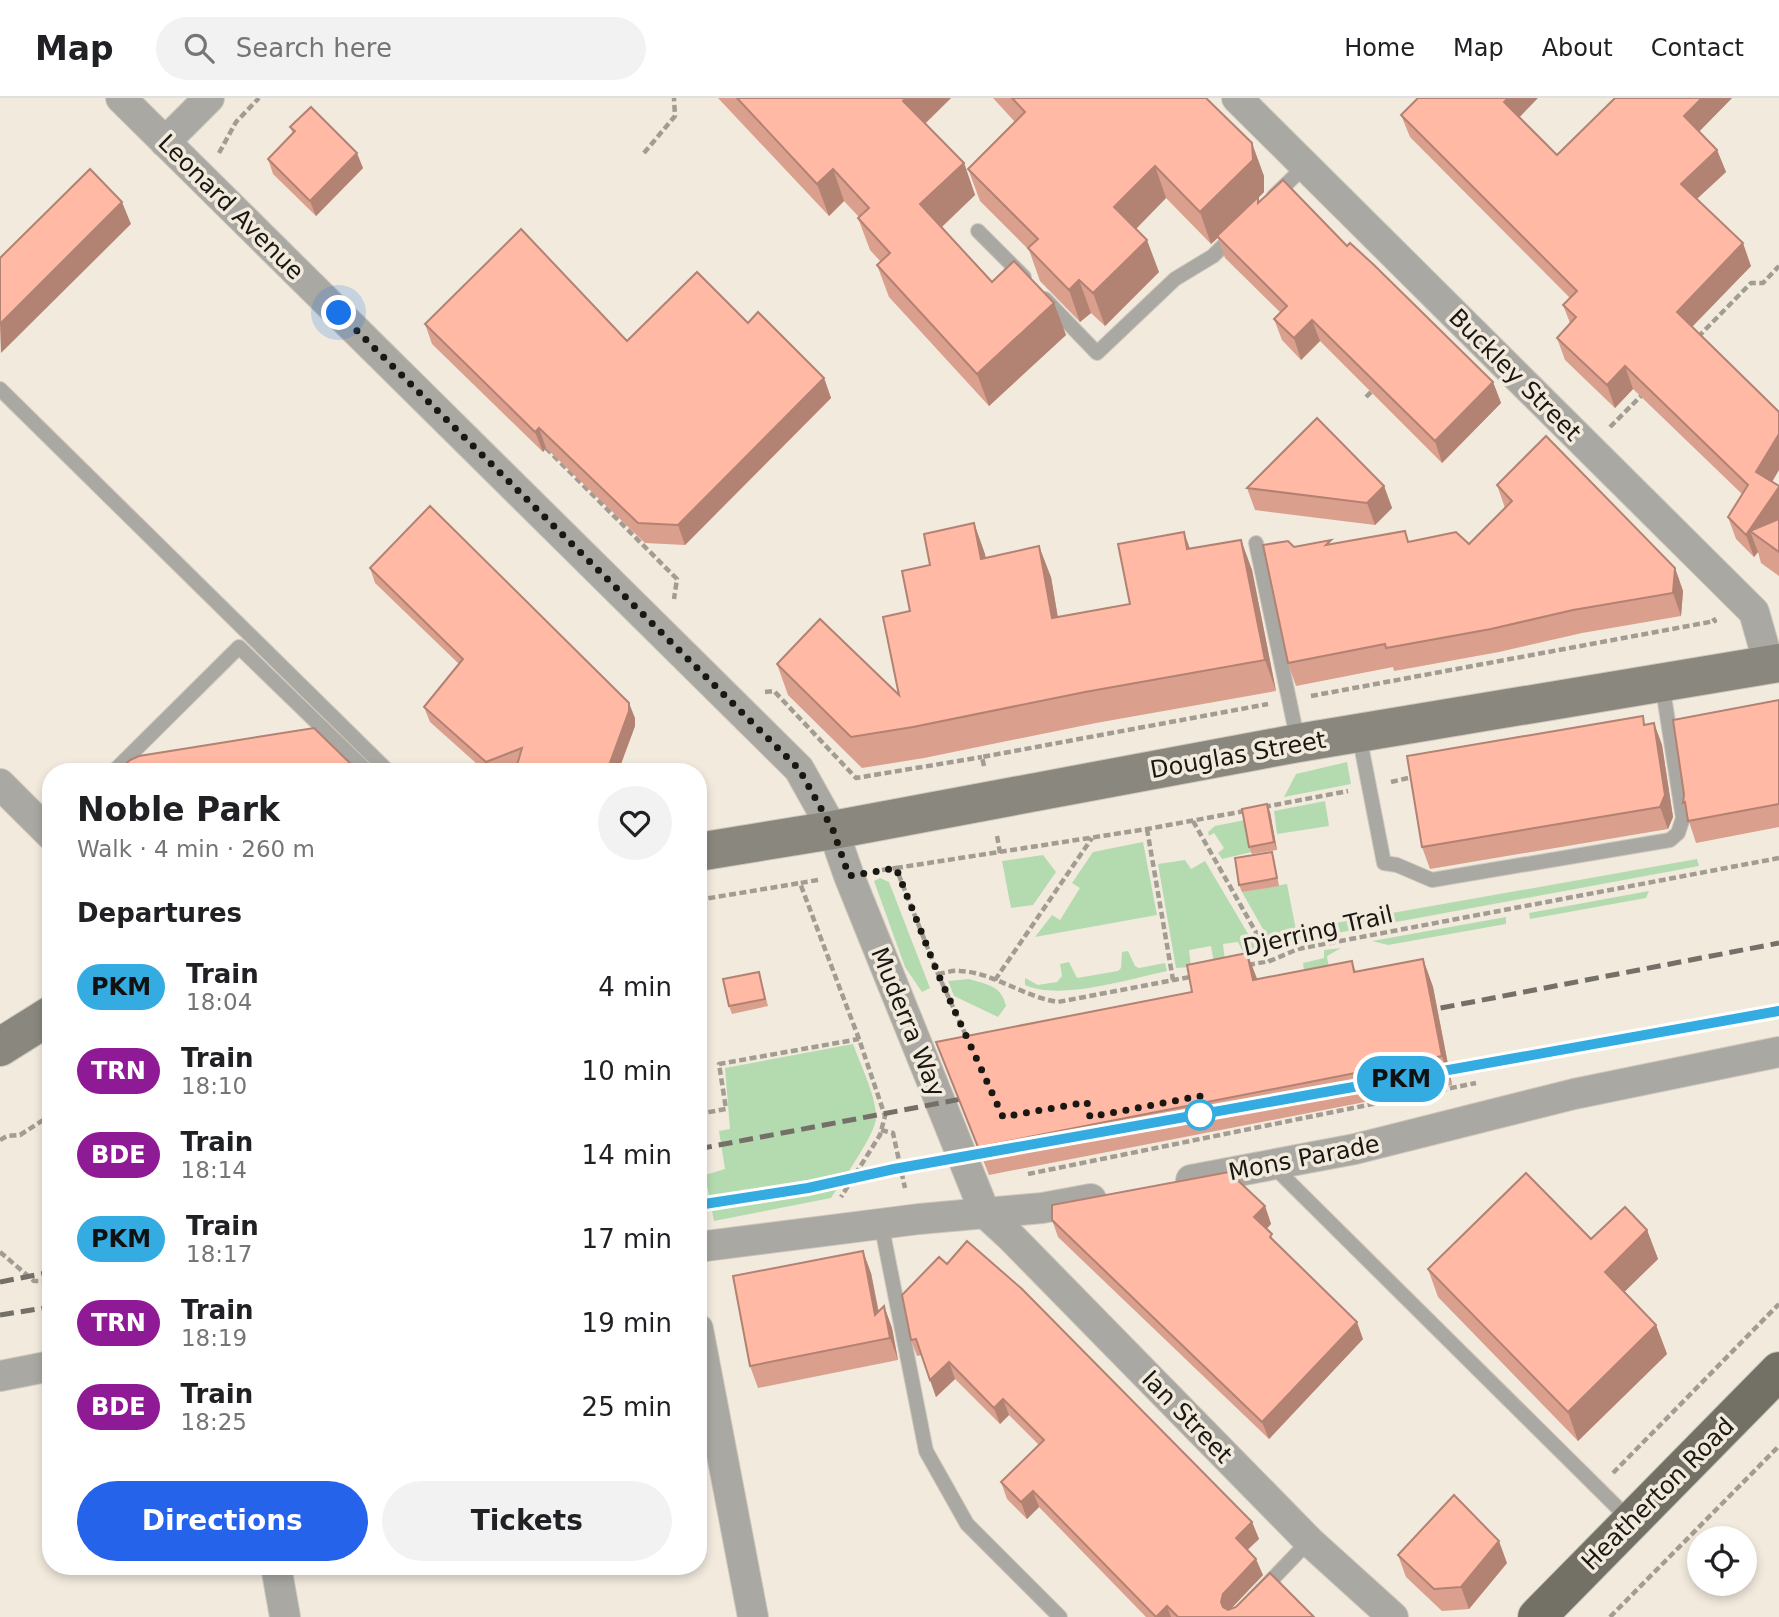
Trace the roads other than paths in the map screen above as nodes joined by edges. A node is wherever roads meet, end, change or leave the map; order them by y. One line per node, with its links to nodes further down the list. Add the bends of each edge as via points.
1 (121, 98): 4 (street, Leonard Avenue)
2 (209, 98): 4 (street)
3 (1237, 98): 5 (street, Buckley Street)
4 (165, 142): 20 (street, Leonard Avenue, via 799,769)
5 (1306, 166): 6 (lane); 11 (street, Buckley Street, via 1755,612)
6 (1263, 207)
7 (1243, 226): 8 (lane, via 1213,256 1175,279 1097,353)
8 (978, 231)
9 (0, 389): 17 (lane)
10 (1256, 542): 14 (lane)
11 (1774, 664): 12 (main road, Douglas Street)
12 (1662, 681): 13 (main road, Douglas Street); 13 (lane, via 1683,818 1670,840 1432,880 1384,863)
13 (1359, 733): 14 (main road, Douglas Street)
14 (1298, 743): 20 (main road, Douglas Street)
15 (122, 763): 16 (lane, via 239,647)
16 (359, 763)
17 (379, 763)
18 (0, 784): 19 (street)
19 (42, 825)
20 (833, 830): 21 (main road, Douglas Street); 28 (street, Muderra Way)
21 (707, 851)
22 (42, 1020): 23 (main road)
23 (0, 1047)
24 (1779, 1052): 25 (street, Mons Parade, via 1574,1094)
25 (1272, 1165): 26 (street, Mons Parade); 35 (lane)
26 (1163, 1185)
27 (1123, 1193): 28 (street)
28 (985, 1213): 29 (street); 36 (street, Ian Street)
29 (881, 1223): 30 (street); 40 (lane, via 926,1451 967,1524)
30 (707, 1246)
31 (42, 1368): 33 (street)
32 (1779, 1371): 35 (main road, Heatherton Road)
33 (0, 1376)
34 (707, 1376): 39 (street)
35 (1631, 1521): 43 (main road, Heatherton Road)
36 (1309, 1541): 41 (lane); 42 (street, Ian Street)
37 (278, 1575): 38 (street)
38 (285, 1617)
39 (753, 1617)
40 (1060, 1617)
41 (1236, 1617)
42 (1393, 1617)
43 (1537, 1617)

